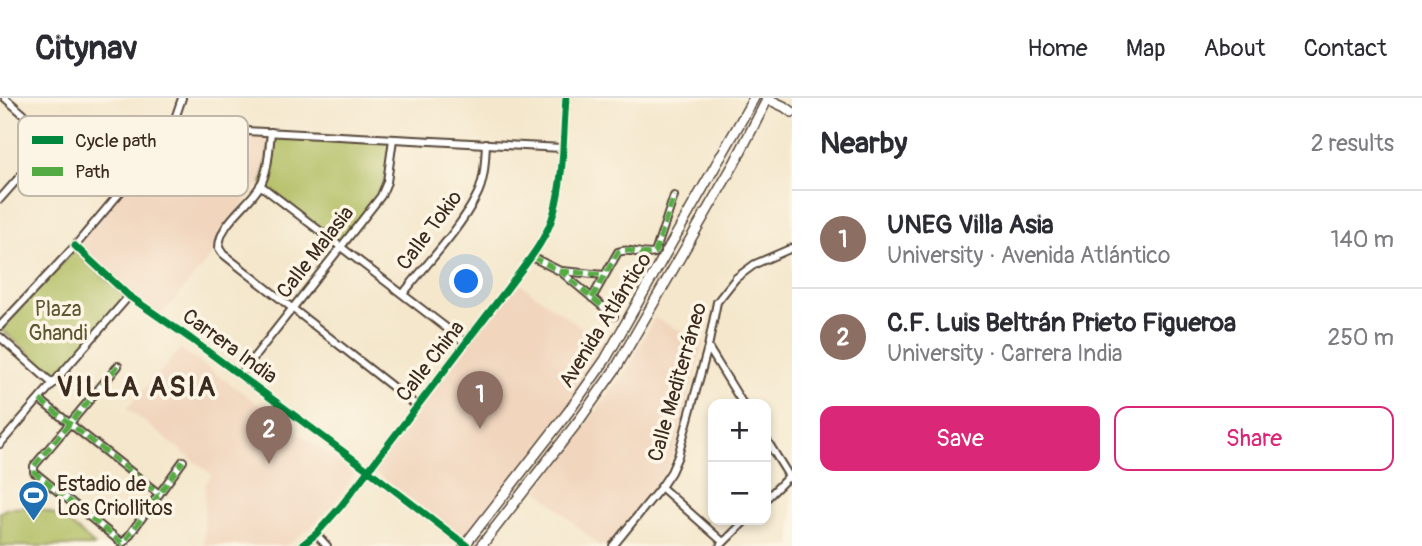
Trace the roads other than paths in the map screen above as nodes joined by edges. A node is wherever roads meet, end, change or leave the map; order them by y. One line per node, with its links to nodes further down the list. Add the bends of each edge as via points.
1 (5, 98): 7 (street)
2 (182, 98): 8 (street)
3 (566, 98): 13 (street, Calle China)
4 (754, 98): 52 (main road, Avenida Atlántico, via 605,360)
5 (767, 98): 6 (main road); 55 (main road, Avenida Atlántico, via 616,368)
6 (792, 112)
7 (26, 116)
8 (176, 116)
9 (248, 131): 10 (street)
10 (271, 132): 11 (street); 15 (street)
11 (393, 139): 12 (street); 20 (street, Calle Malasia, via 381,196)
12 (486, 143): 13 (street); 25 (street, Calle Tokio, via 477,196)
13 (562, 148): 22 (street, Calle China, via 554,214)
14 (18, 179): 18 (street)
15 (260, 185): 20 (street); 28 (street, via 222,233 219,248)
16 (117, 196): 19 (street)
17 (674, 196): 24 (street, via 655,253 622,250)
18 (0, 200)
19 (75, 246): 26 (street, Carrera India); 30 (street)
20 (342, 247): 25 (street); 28 (street, Calle Malasia)
21 (792, 248): 33 (street, Calle Mediterráneo, via 755,264 727,287 717,302)
22 (531, 257): 23 (street); 32 (street, Calle China)
23 (560, 271): 24 (street); 27 (street)
24 (604, 275): 27 (street)
25 (403, 294): 32 (street)
26 (129, 296): 35 (street, Carrera India); 36 (street)
27 (592, 298): 29 (street)
28 (293, 309): 35 (street, Calle Malasia); 39 (street)
29 (614, 316)
30 (0, 326)
31 (0, 337): 36 (street)
32 (466, 343): 39 (street, Calle China)
33 (708, 347): 37 (street); 46 (street, Calle Mediterráneo, via 678,456)
34 (118, 366): 40 (street)
35 (240, 375): 44 (street, Carrera India)
36 (53, 384): 38 (street)
37 (740, 399)
38 (40, 400): 40 (street); 41 (street)
39 (417, 405): 44 (street, Calle China)
40 (70, 424): 47 (street); 47 (street, via 32,469 120,542)
41 (0, 444)
42 (771, 447): 45 (street)
43 (183, 461): 47 (street)
44 (368, 470): 50 (street, Calle China); 52 (street, Carrera India)
45 (791, 478): 48 (street)
46 (661, 486): 51 (street); 56 (street, Calle Mediterráneo)
47 (159, 494)
48 (771, 495)
49 (741, 525): 51 (street)
50 (316, 534): 53 (street, Calle China); 54 (street)
51 (722, 544)
52 (465, 545)
53 (301, 546)
54 (327, 546)
55 (481, 546)
56 (613, 546)

